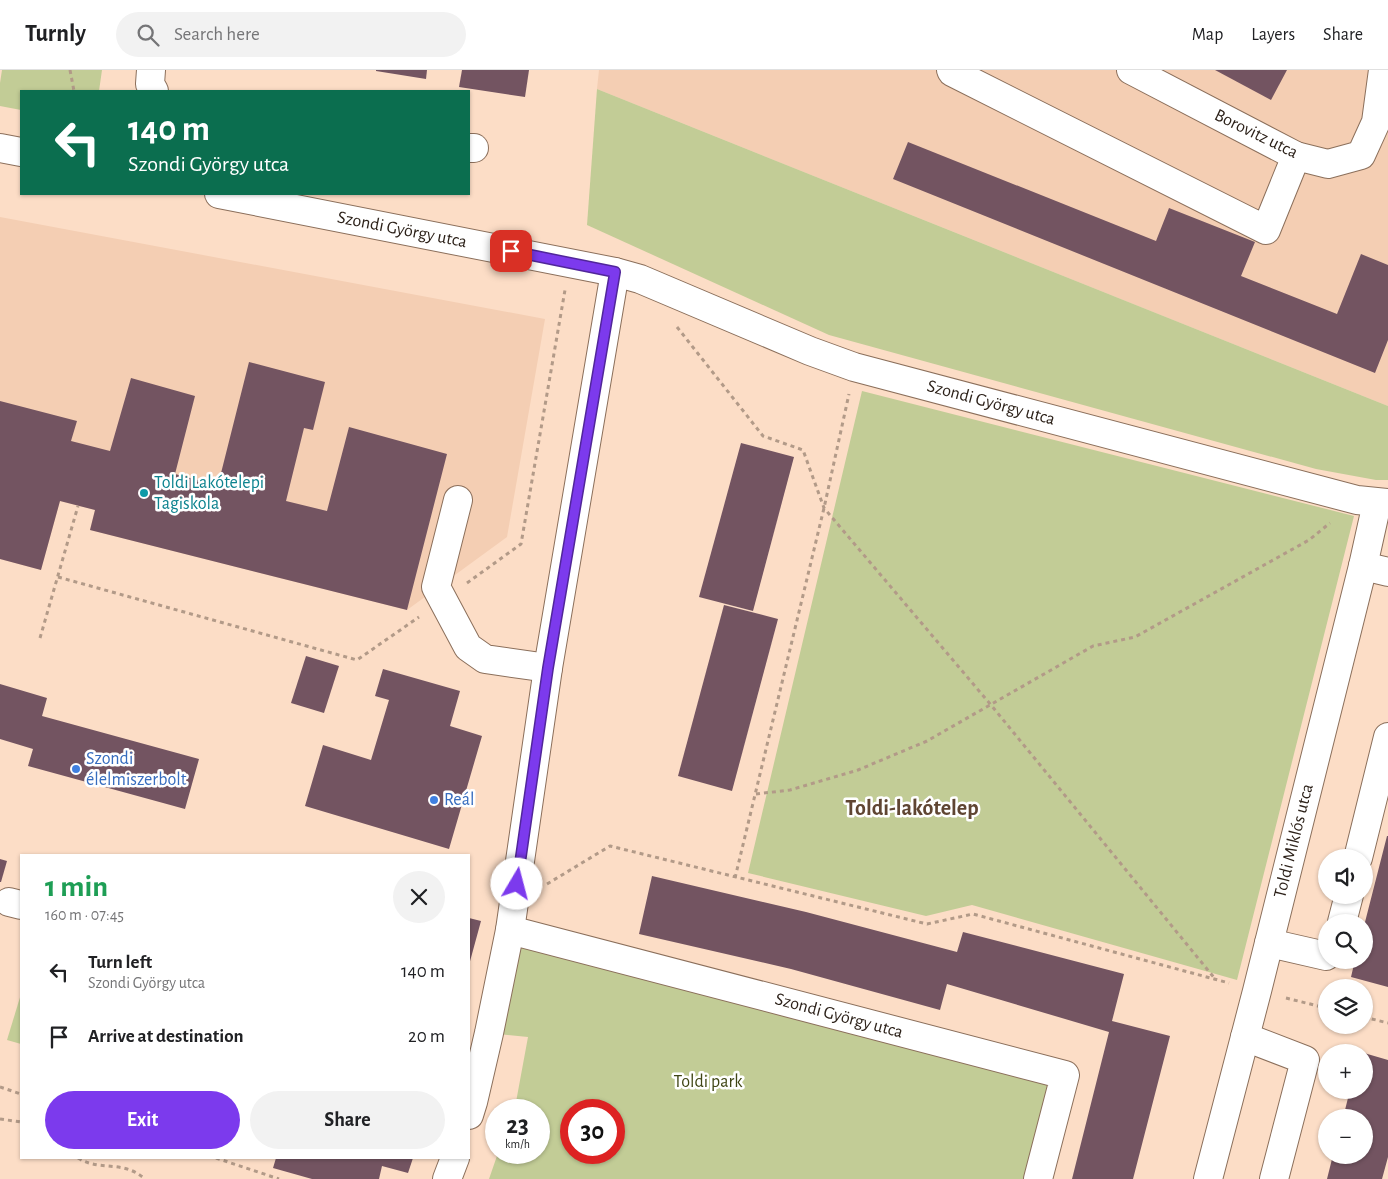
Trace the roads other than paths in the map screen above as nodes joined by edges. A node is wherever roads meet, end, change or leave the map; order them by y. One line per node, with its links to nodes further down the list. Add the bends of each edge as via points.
1 (150, 70): 5 (street)
2 (951, 70): 8 (street, via 1266,230)
3 (1131, 70): 8 (street, Borovitz utca)
4 (1383, 70): 8 (street, Borovitz utca, via 1376,122 1361,155 1328,164)
5 (153, 90)
6 (0, 148): 7 (street)
7 (20, 152)
8 (1296, 156)
9 (224, 195): 10 (street, Szondi György utca)
10 (615, 272): 12 (street, Szondi György utca, via 854,367); 14 (street)
11 (458, 500): 14 (street, via 436,588 442,600 468,647 486,659)
12 (1374, 502): 13 (street, Toldi Miklós utca)
13 (1376, 569): 18 (street, Toldi Miklós utca)
14 (548, 668): 17 (street)
15 (1388, 737): 16 (street)
16 (1360, 849)
17 (510, 930): 21 (street); 24 (street, Szondi György utca, via 1065,1075)
18 (1269, 943): 19 (street); 20 (street, Toldi Miklós utca)
19 (1318, 954)
20 (1245, 1037): 25 (street, Toldi Miklós utca); 26 (street, via 1305,1060)
21 (470, 1112)
22 (454, 1159): 23 (street)
23 (447, 1179)
24 (1038, 1179)
25 (1208, 1179)
26 (1274, 1179)

